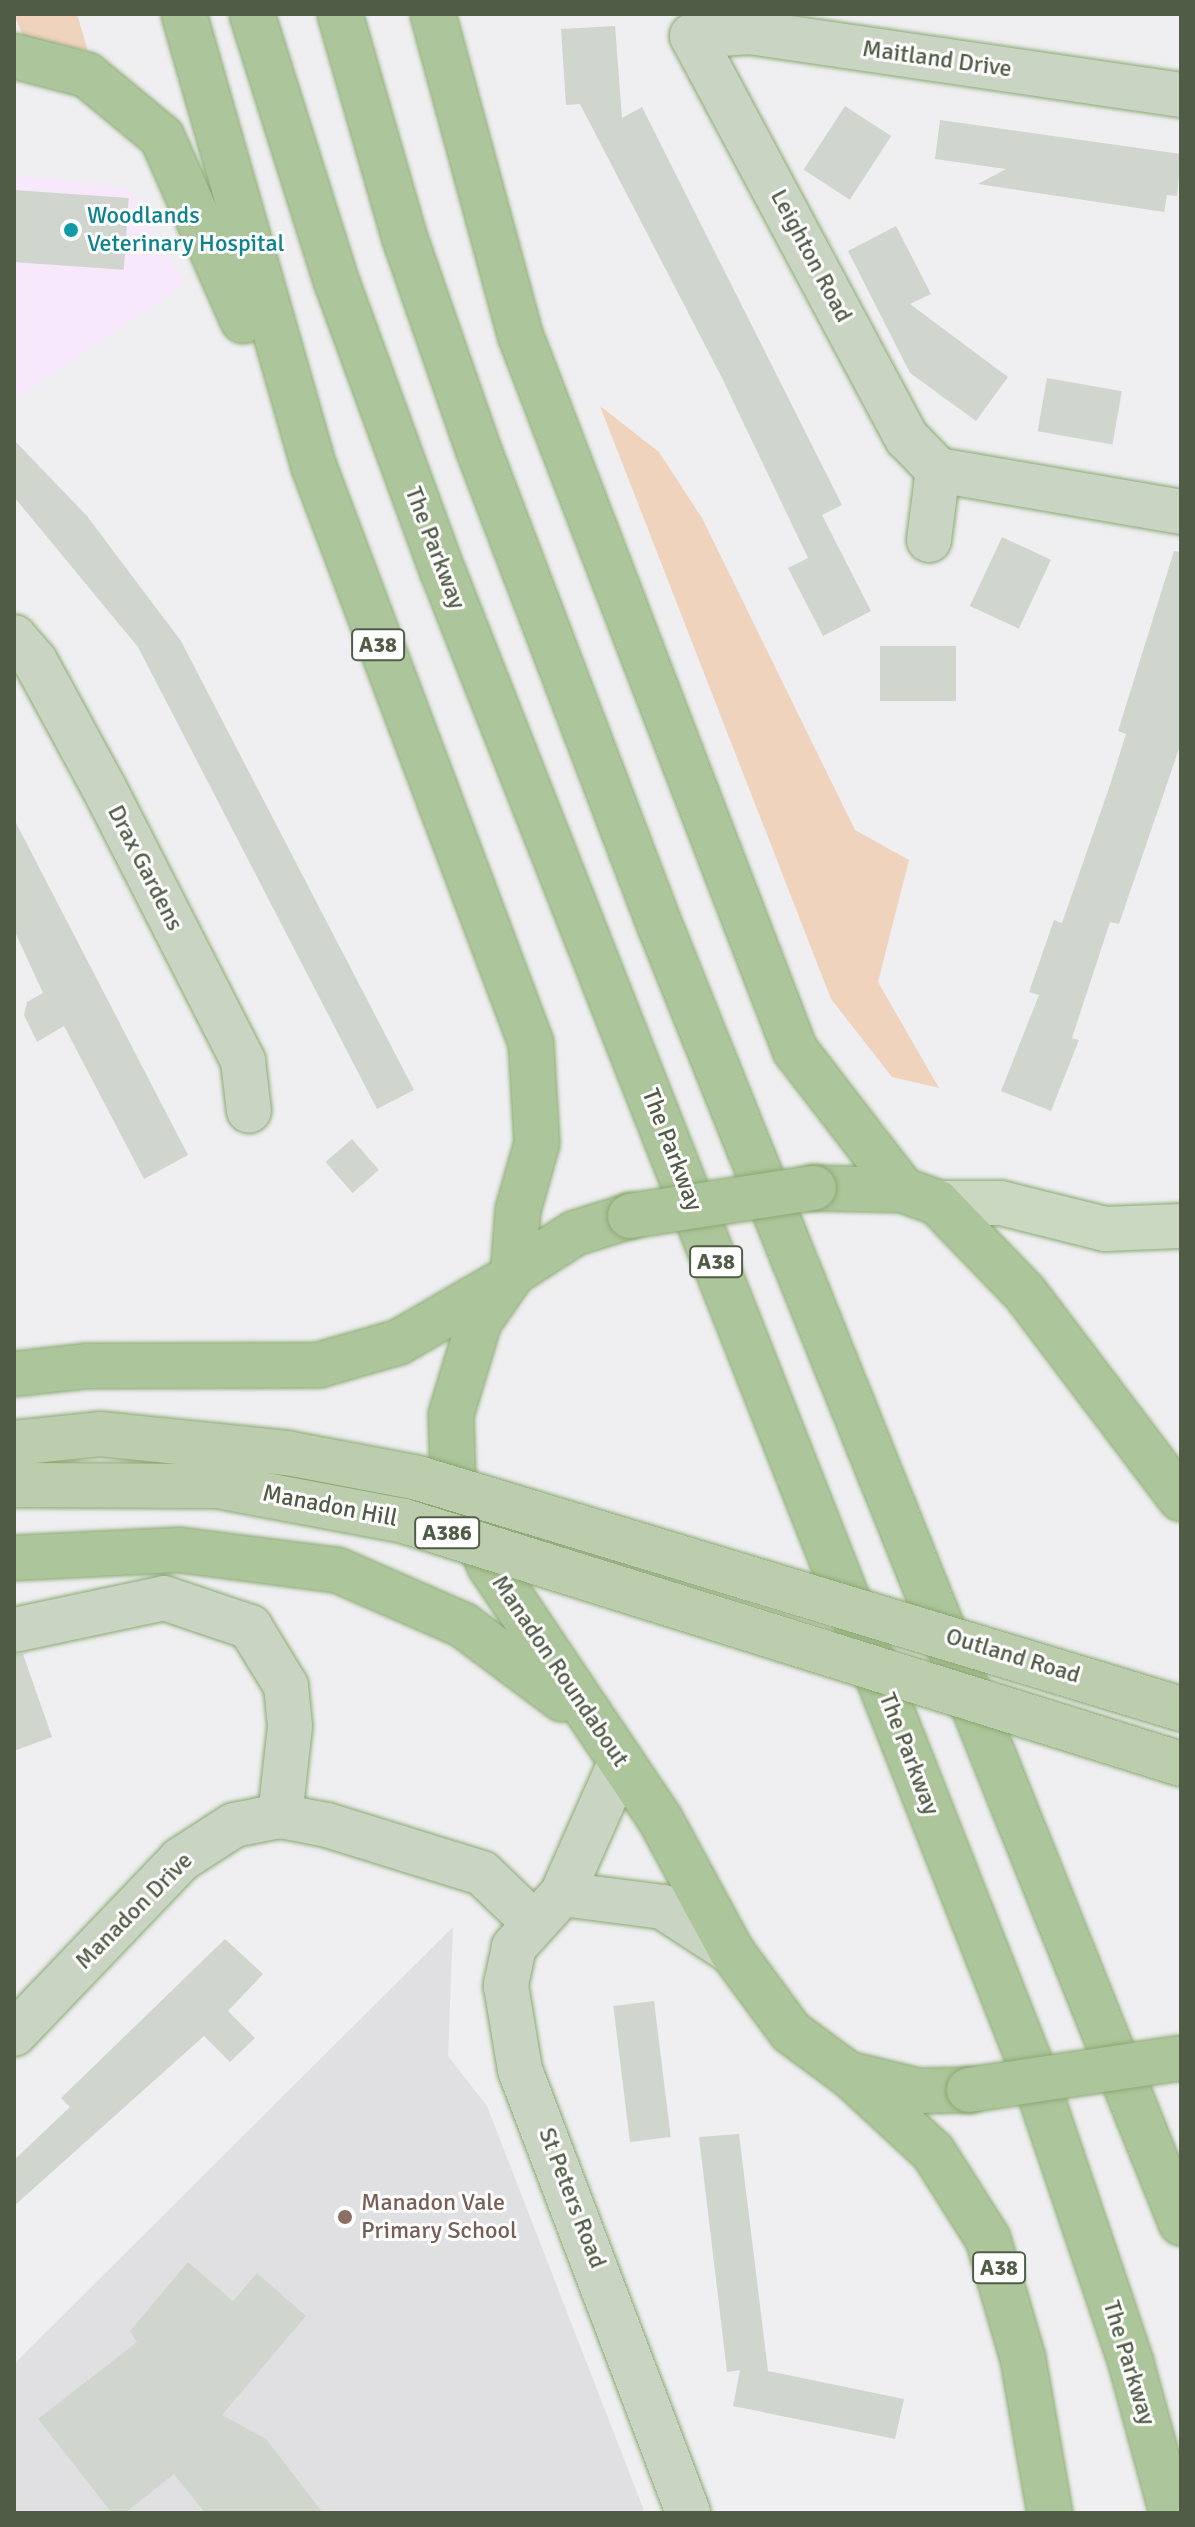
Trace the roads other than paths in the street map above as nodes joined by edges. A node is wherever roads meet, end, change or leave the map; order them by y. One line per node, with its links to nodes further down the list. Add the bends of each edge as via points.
1 (184, 14): 8 (highway, A38)
2 (252, 14): 36 (highway, The Parkway / A38, via 337,283 443,572 1028,2058 1131,2363)
3 (340, 14): 33 (highway, via 404,236 507,526 660,926)
4 (433, 14): 14 (highway, via 521,337 795,1050)
5 (692, 36): 7 (street, Maitland Drive, via 751,32); 9 (street, Leighton Road, via 907,438)
6 (14, 56): 8 (highway, via 87,75 162,137)
7 (1181, 95)
8 (314, 467): 16 (highway, A38, via 531,1043 537,1143 518,1210)
9 (938, 470): 10 (street); 11 (street)
10 (1181, 512)
11 (929, 540)
12 (14, 637): 13 (street, Drax Gardens, via 35,661 96,772 243,1061)
13 (249, 1111)
14 (921, 1196): 15 (main road, via 1001,1203 1105,1229); 16 (highway, Manadon Roundabout, bridge, via 814,1188 630,1216 575,1233); 20 (highway, via 1015,1281)
15 (1181, 1226)
16 (512, 1275): 17 (highway, via 399,1342 319,1365 86,1366); 25 (highway, Manadon Roundabout, via 479,1322 456,1386 453,1484 490,1566)
17 (14, 1374)
18 (14, 1443): 22 (main road, Manadon Hill / A386, bridge, via 100,1434 287,1453 418,1478)
19 (14, 1485): 26 (main road, Manadon Hill / A386, bridge, via 217,1486 311,1499 526,1556)
20 (1181, 1499)
21 (14, 1558): 25 (highway, via 180,1550 337,1570 463,1625)
22 (845, 1606): 24 (main road, Outland Road / A386, bridge)
23 (14, 1630): 27 (street, via 164,1598 250,1627 286,1686 290,1726)
24 (1181, 1709)
25 (610, 1744): 28 (street, St Peters Road); 29 (highway, Manadon Roundabout, via 708,1896)
26 (1181, 1764)
27 (280, 1816): 28 (street, Manadon Drive, via 482,1873); 30 (street, Manadon Drive, via 234,1825 180,1860)
28 (548, 1908): 29 (street, via 663,1907); 34 (street, St Peters Road, via 514,1947 506,1986 520,2070)
29 (732, 1952): 32 (highway, Manadon Roundabout, via 791,2032)
30 (14, 2034)
31 (1181, 2058): 32 (highway, Manadon Roundabout, bridge, via 969,2090 919,2091)
32 (848, 2074): 35 (highway, A38, via 933,2152 983,2228 1023,2359)
33 (1181, 2223)
34 (688, 2513)
35 (1050, 2513)
36 (1172, 2513)

